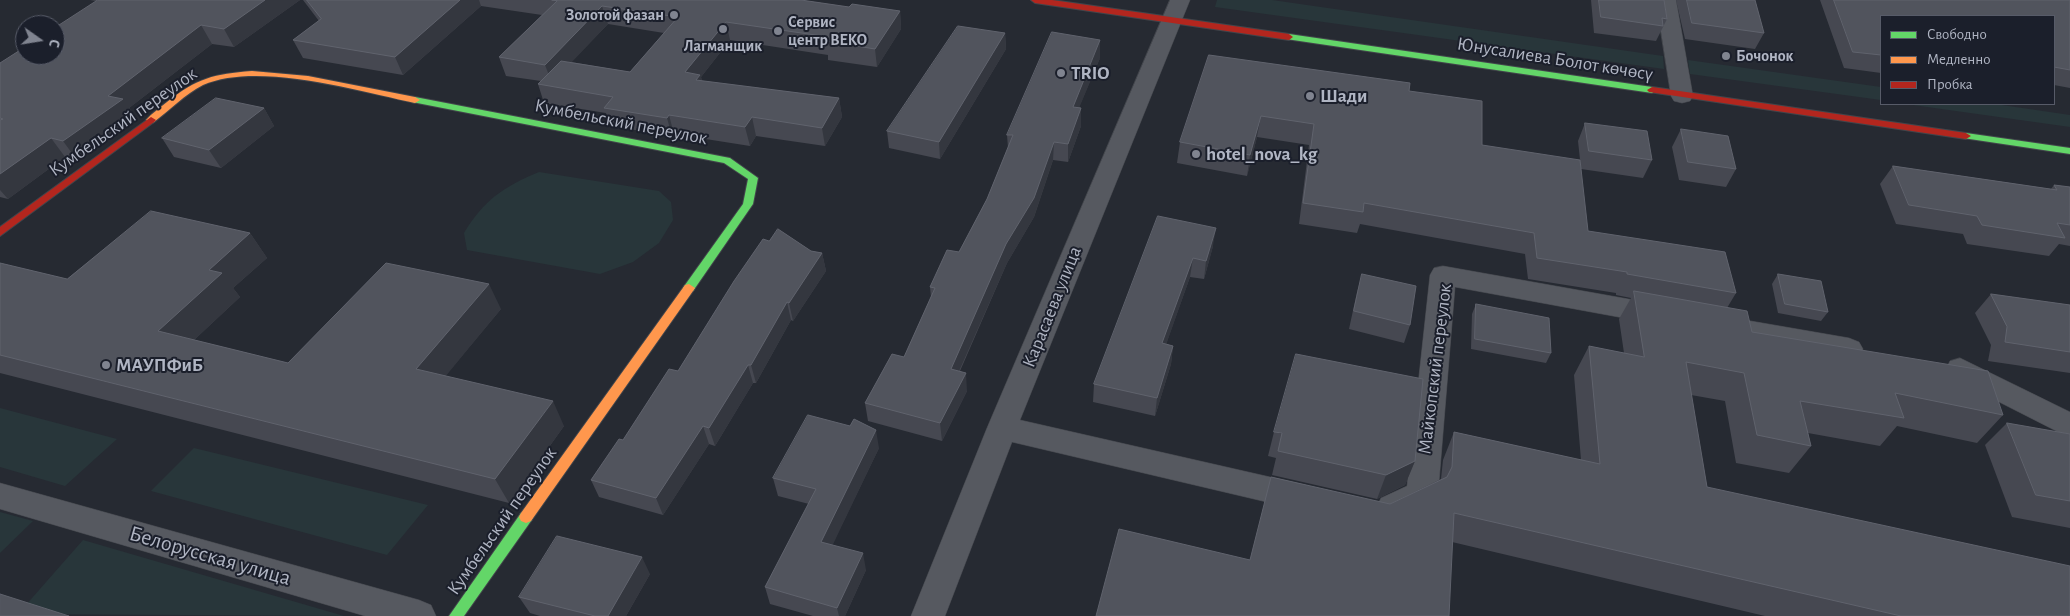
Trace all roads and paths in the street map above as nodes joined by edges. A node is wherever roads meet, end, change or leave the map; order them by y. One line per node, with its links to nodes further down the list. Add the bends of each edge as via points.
1 (1035, 0): 3 (street, Юнусалиева Болот көчөсү)
2 (1666, 0): 4 (street)
3 (1176, 10): 4 (street, Юнусалиева Болот көчөсү); 10 (street, Карасаева улица)
4 (1682, 96): 5 (street, Юнусалиева Болот көчөсү)
5 (2070, 151)
6 (0, 232): 15 (street, Кумбельский переулок, via 202,82 239,73 282,74 727,160 753,178 748,204)
7 (1872, 353): 13 (street, Майкопский переулок, via 1444,275 1422,494 1379,515)
8 (1930, 364): 9 (street, via 1960,369)
9 (2070, 426)
10 (1002, 428): 12 (street); 16 (street, Карасаева улица)
11 (0, 496): 14 (street, Белорусская улица)
12 (1331, 504)
13 (1370, 512)
14 (419, 616)
15 (456, 616)
16 (928, 616)

